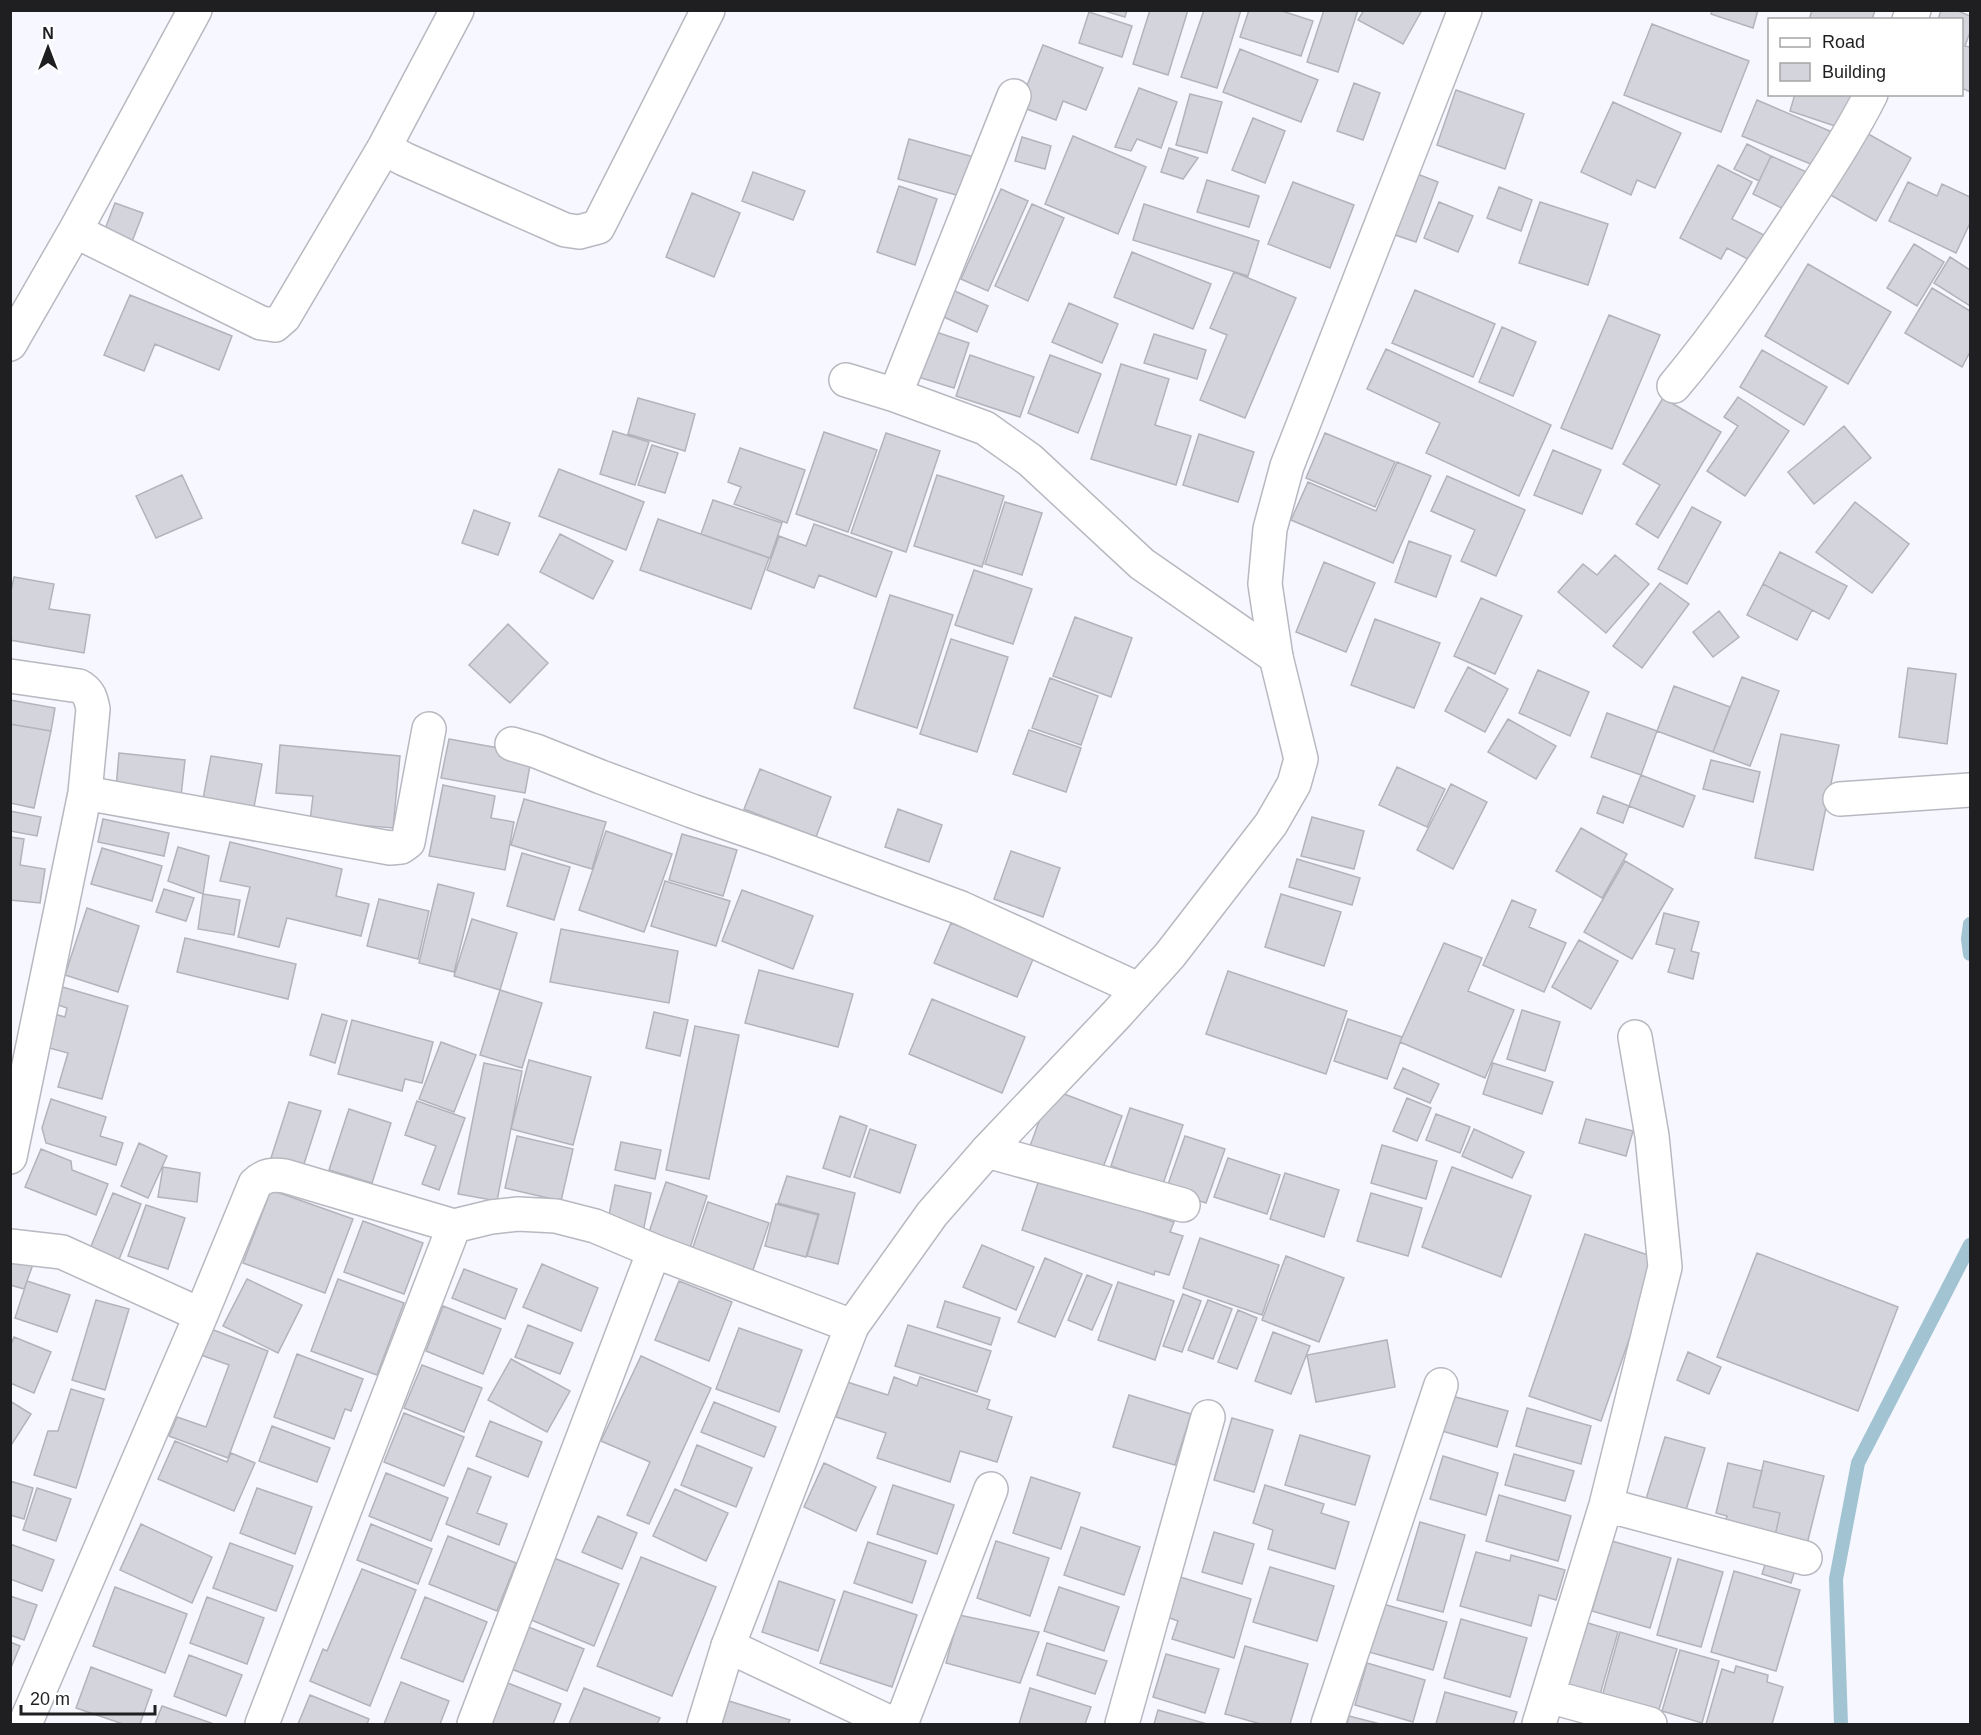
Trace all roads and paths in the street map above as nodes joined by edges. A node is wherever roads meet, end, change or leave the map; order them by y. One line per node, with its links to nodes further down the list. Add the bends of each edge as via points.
1 (195, 10): 8 (street)
2 (457, 10): 7 (street)
3 (708, 10): 7 (street, via 598,227 579,232 565,230)
4 (1465, 10): 13 (street, via 1287,466 1270,529 1265,584)
5 (1014, 96): 12 (street)
6 (1870, 96): 11 (street, via 1855,128 1765,265)
7 (384, 148): 8 (street, via 284,318 275,325 261,323)
8 (75, 231): 9 (street)
9 (10, 344)
10 (846, 380): 12 (street)
11 (1674, 386)
12 (895, 395): 13 (street, via 986,428 1030,460 1142,564)
13 (1276, 657): 20 (street, via 1302,759 1294,784 1271,824 1170,955)
14 (10, 676): 18 (street, via 85,689 93,709)
15 (429, 729): 18 (street, via 408,842 401,847)
16 (512, 744): 20 (street, via 961,908)
17 (1971, 790): 19 (street)
18 (85, 793): 23 (street)
19 (1840, 799)
20 (1138, 989): 22 (street)
21 (1635, 1037): 33 (street, via 1652,1136 1665,1267)
22 (987, 1151): 24 (street); 29 (street, via 927,1220)
23 (10, 1157)
24 (1183, 1205)
25 (454, 1226): 27 (street, via 509,1215 556,1215 595,1226); 28 (street, via 285,1176 261,1178 255,1184); 38 (street)
26 (10, 1246): 28 (street, via 62,1252)
27 (654, 1251): 29 (street); 39 (street)
28 (201, 1315): 37 (street)
29 (852, 1326): 35 (street)
30 (1441, 1385): 44 (street)
31 (1208, 1417): 43 (street)
32 (991, 1489): 42 (street)
33 (1606, 1505): 34 (street); 36 (street)
34 (1805, 1558)
35 (728, 1646): 40 (street); 41 (street)
36 (1544, 1710): 45 (street)
37 (25, 1725)
38 (262, 1725)
39 (474, 1725)
40 (704, 1725)
41 (893, 1725)
42 (901, 1725)
43 (1122, 1725)
44 (1328, 1725)
45 (1650, 1725)

